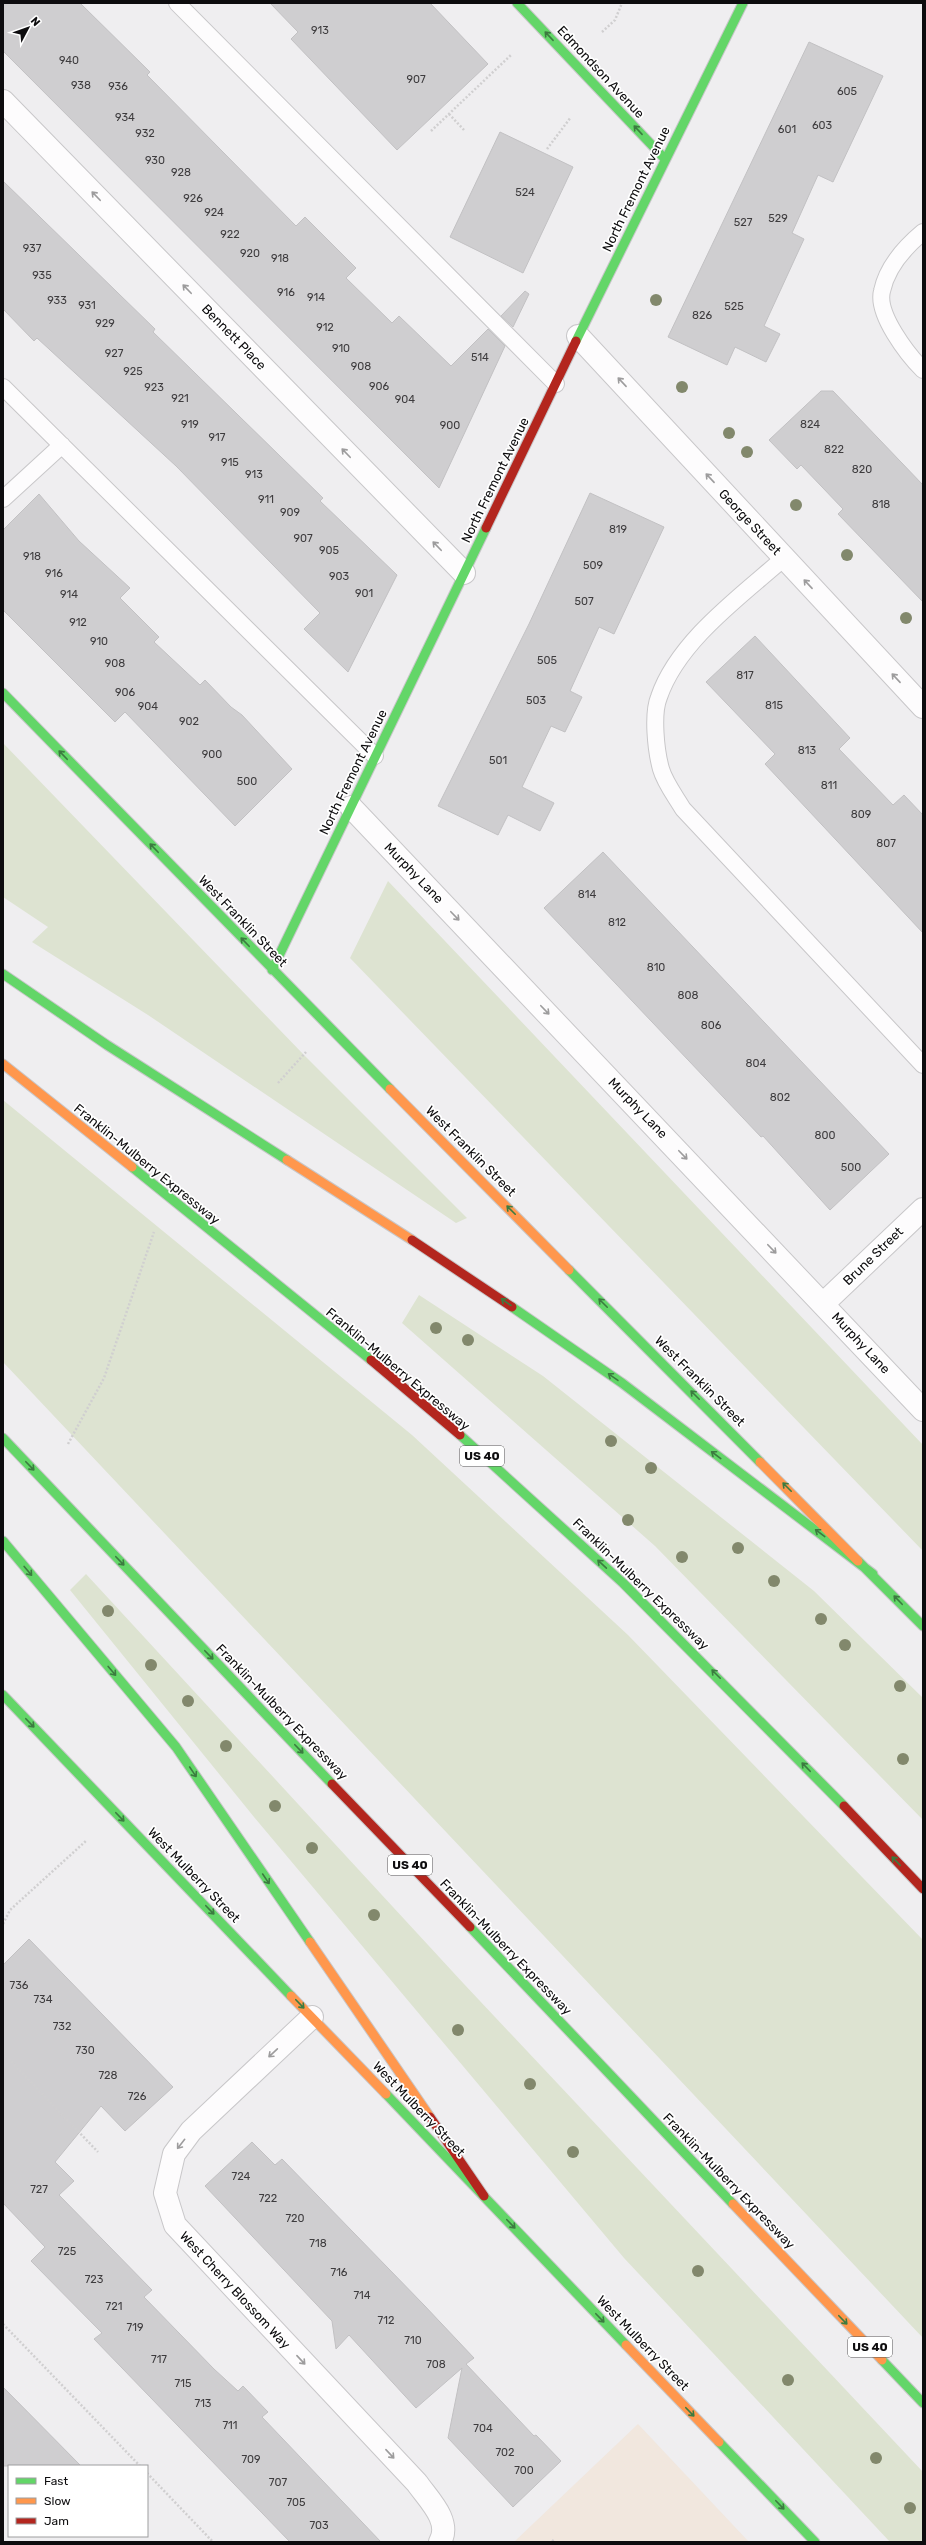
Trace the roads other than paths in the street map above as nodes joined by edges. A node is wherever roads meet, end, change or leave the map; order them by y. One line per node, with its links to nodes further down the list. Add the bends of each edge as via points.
1 (177, 3): 9 (lane)
2 (518, 3): 5 (main road, Edmondson Avenue, one-way to 2)
3 (743, 3): 5 (main road, North Fremont Avenue)
4 (3, 101): 14 (street, Bennett Place, one-way to 4)
5 (665, 158): 7 (main road, North Fremont Avenue)
6 (923, 232): 8 (lane, via 893,263 881,292 886,318 906,352)
7 (578, 336): 9 (main road, North Fremont Avenue); 13 (street, George Street, one-way to 7)
8 (923, 370)
9 (556, 384): 14 (main road, North Fremont Avenue)
10 (3, 387): 11 (lane)
11 (62, 444): 12 (lane); 17 (lane)
12 (3, 499)
13 (784, 558): 16 (street, George Street, one-way to 13); 22 (lane, via 712,622 680,657 658,697 656,733 661,770 683,809)
14 (464, 574): 17 (main road, North Fremont Avenue)
15 (3, 693): 19 (main road, West Franklin Street, one-way to 15)
16 (923, 707)
17 (375, 756): 18 (main road, North Fremont Avenue)
18 (351, 807): 19 (main road, North Fremont Avenue); 24 (street, Murphy Lane, one-way to 24)
19 (272, 970): 28 (main road, West Franklin Street, one-way to 19)
20 (3, 974): 28 (main road, one-way to 20, via 622,1384 477,1282 108,1045)
21 (3, 1064): 31 (main road, Franklin-Mulberry Expressway / US 40, one-way to 21, via 657,1615 519,1486 360,1352)
22 (923, 1065)
23 (923, 1208): 24 (street, Brune Street)
24 (824, 1303): 25 (street, Murphy Lane)
25 (923, 1410)
26 (3, 1438): 34 (main road, Franklin-Mulberry Expressway / US 40, one-way to 34)
27 (3, 1541): 33 (main road, one-way to 33, via 176,1747)
28 (873, 1574): 29 (main road, West Franklin Street, one-way to 28)
29 (923, 1626)
30 (3, 1695): 32 (main road, West Mulberry Street, one-way to 32)
31 (923, 1890)
32 (312, 2017): 33 (main road, West Mulberry Street); 35 (street, West Cherry Blossom Way, one-way to 35, via 191,2131 174,2154 166,2193 174,2225 417,2483 441,2516 444,2536)
33 (484, 2196): 36 (main road, West Mulberry Street, one-way to 36)
34 (923, 2403)
35 (440, 2542)
36 (815, 2542)

